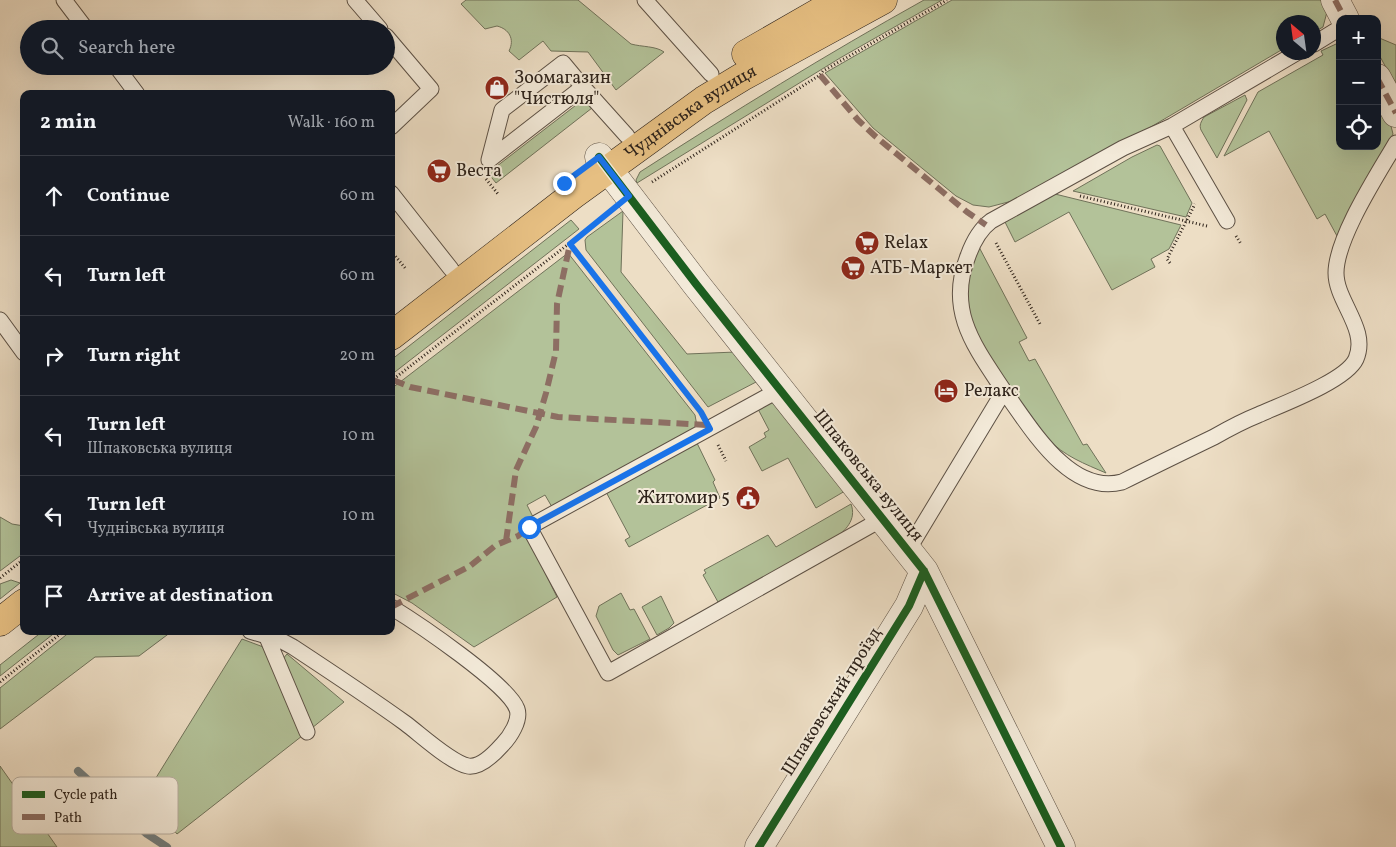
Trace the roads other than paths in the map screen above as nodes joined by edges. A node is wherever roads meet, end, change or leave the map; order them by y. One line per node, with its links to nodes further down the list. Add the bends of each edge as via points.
1 (64, 0): 8 (lane)
2 (355, 0): 9 (lane)
3 (645, 0): 14 (lane)
4 (840, 0): 14 (main road, Чуднівська вулиця)
5 (883, 0): 24 (main road, Чуднівська вулиця, via 742,77)
6 (1335, 0): 7 (street)
7 (1343, 15)
8 (79, 20)
9 (372, 20)
10 (1336, 30): 11 (lane)
11 (1321, 40)
12 (395, 47): 20 (lane, via 431,89)
13 (1284, 60): 21 (lane)
14 (711, 74): 22 (main road, Чуднівська вулиця)
15 (123, 75): 18 (lane)
16 (1381, 85): 19 (street)
17 (584, 87): 17 (lane, via 563,63 502,110 489,160); 22 (lane)
18 (134, 90)
19 (1396, 113)
20 (395, 123)
21 (1172, 126): 26 (lane, via 1206,184); 33 (lane, via 1123,148 986,225 973,243 961,280 962,317 977,349)
22 (627, 136): 24 (main road, Чуднівська вулиця)
23 (1396, 142): 33 (lane, via 1340,248 1336,262 1339,288 1359,337 1359,348 1356,360 1330,381 1110,485 1094,483 1050,454)
24 (604, 163): 27 (main road, Чуднівська вулиця); 30 (main road, Чуднівська вулиця); 32 (street, Шпаковська вулиця, via 637,208 700,281)
25 (395, 198): 27 (lane)
26 (1221, 225)
27 (451, 269): 28 (main road, Чуднівська вулиця)
28 (395, 313)
29 (0, 320): 31 (lane)
30 (395, 333)
31 (20, 348)
32 (779, 390): 34 (street, Шпаковська вулиця); 34 (lane, via 529,527 608,673)
33 (1004, 391): 35 (lane)
34 (882, 519): 35 (street, Шпаковська вулиця)
35 (916, 560): 45 (street, Шпаковський проїзд, via 909,606); 46 (street, Шпаковська вулиця)
36 (20, 606): 38 (main road)
37 (395, 610): 42 (lane, via 462,657 508,695 517,709 517,722 503,744 482,763 470,766 459,763)
38 (0, 622)
39 (20, 626): 41 (main road)
40 (266, 635): 42 (lane); 43 (lane)
41 (0, 642)
42 (293, 647): 43 (lane, via 282,646 276,653)
43 (276, 660): 44 (lane)
44 (307, 732)
45 (759, 847)
46 (1061, 847)

